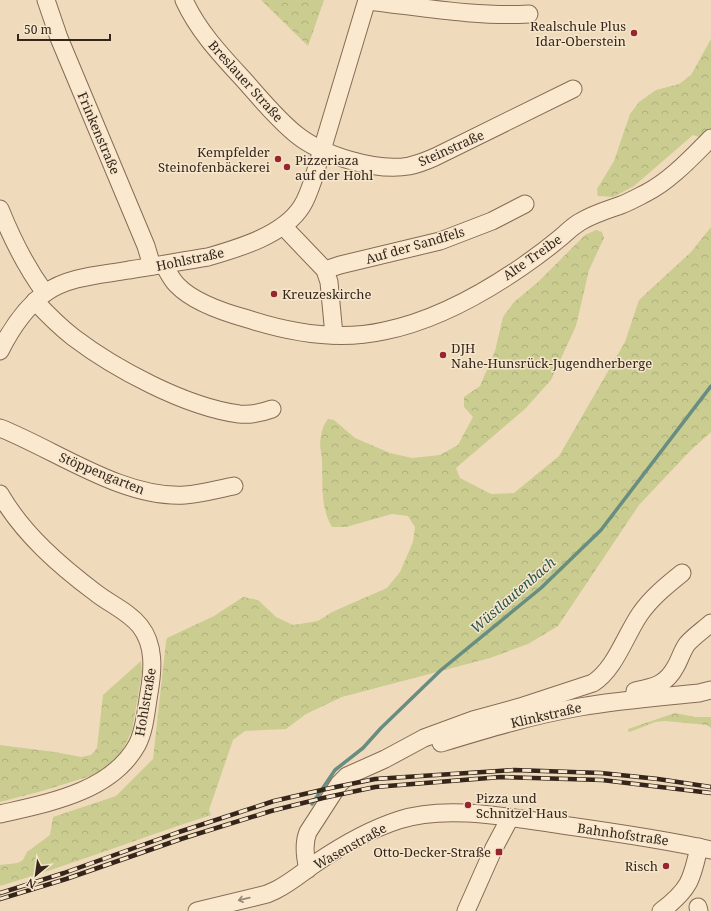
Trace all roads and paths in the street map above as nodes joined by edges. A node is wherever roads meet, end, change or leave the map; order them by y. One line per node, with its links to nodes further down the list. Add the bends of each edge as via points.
1 (46, 0): 11 (street, Frinkenstraße, via 59,38 146,246)
2 (184, 0): 7 (street, Breslauer Straße, via 204,34 265,103 296,134)
3 (367, 0): 4 (street, via 478,14); 7 (street, Hohlstraße)
4 (529, 14)
5 (574, 89): 7 (street, Steinstraße, via 435,157 408,166 381,166)
6 (711, 138): 14 (street, Alte Treibe, via 673,174 648,192 579,222 522,267 460,304 409,325 384,332)
7 (322, 151): 10 (street, Hohlstraße, via 301,207)
8 (525, 204): 12 (street, Auf der Sandfels, via 492,221 440,241)
9 (0, 209): 13 (street)
10 (283, 226): 11 (street, Hohlstraße, via 255,240 208,257); 12 (street)
11 (158, 265): 13 (street, Hohlstraße, via 68,282); 14 (street, Alte Treibe, via 191,296 242,318 293,331)
12 (325, 270): 14 (street)
13 (40, 297): 15 (street, Hohlstraße, via 15,325); 16 (street, via 53,320 74,337 118,366 161,389 219,410 239,414)
14 (334, 335)
15 (0, 351)
16 (272, 410)
17 (0, 428): 18 (street, Stöppengarten, via 87,469 151,492 185,495)
18 (234, 486)
19 (0, 494): 25 (street, Hohlstraße, via 7,506 50,555 99,596 132,617 147,638 152,660 142,733 128,759 104,779 78,792)
20 (682, 573): 24 (street, via 645,607 612,661 593,683 473,720 424,738)
21 (711, 623): 23 (street, via 688,644 666,680 655,686 628,693)
22 (711, 690): 23 (street, Klinkstraße)
23 (618, 701): 24 (street, Klinkstraße, via 517,721)
24 (385, 759): 28 (street, via 347,776 338,784 307,836 305,851)
25 (0, 814)
26 (510, 818): 27 (street, Bahnhofstraße, via 672,841); 28 (street, Wasenstraße, via 440,813 408,817 350,843); 31 (street)
27 (705, 849): 29 (street)
28 (308, 869): 30 (street, Wasenstraße, one-way to 30, via 267,894)
29 (696, 899): 32 (street, via 674,901)
30 (197, 911)
31 (466, 911)
32 (661, 911)

